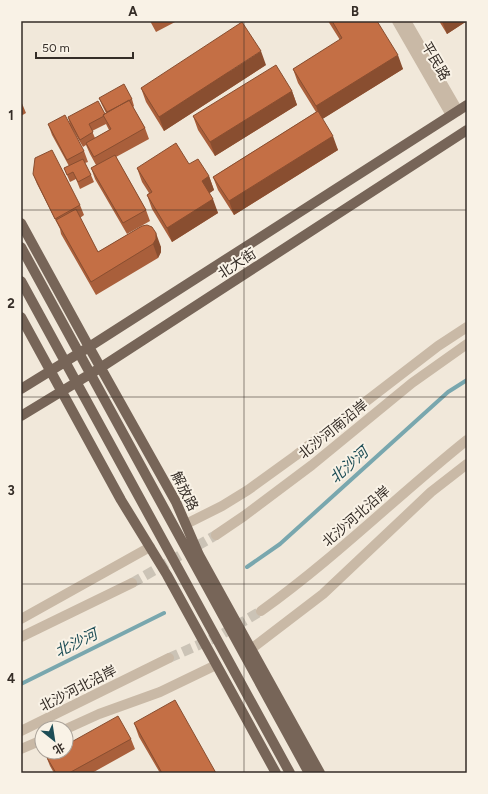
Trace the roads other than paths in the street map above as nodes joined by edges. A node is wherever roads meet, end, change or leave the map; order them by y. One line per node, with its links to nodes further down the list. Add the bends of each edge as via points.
1 (397, 21): 4 (street, 平民路)
2 (406, 21): 4 (street, 平民路)
3 (467, 105): 4 (main road)
4 (454, 113): 12 (main road)
5 (467, 130): 13 (main road, 北大街)
6 (21, 223): 12 (main road, 解放路)
7 (21, 247): 36 (main road, 解放路)
8 (21, 281): 35 (main road)
9 (21, 317): 14 (main road)
10 (467, 327): 20 (street, via 438,346 248,490)
11 (467, 344): 21 (street, 北沙河南沿岸, via 412,383 312,465)
12 (89, 347): 13 (main road, 解放路); 14 (main road)
13 (100, 368): 16 (main road, 北大街); 20 (main road, 解放路)
14 (50, 371): 15 (main road); 16 (main road)
15 (21, 389)
16 (61, 392): 17 (main road, 北大街); 22 (main road)
17 (21, 416)
18 (467, 440): 24 (street, 北沙河北沿岸, via 285,594)
19 (467, 464): 27 (street, via 431,492 323,594)
20 (186, 524): 27 (main road, 解放路, via 199,555)
21 (216, 535)
22 (150, 547): 25 (street); 29 (main road)
23 (132, 583): 26 (street)
24 (261, 611)
25 (21, 619)
26 (21, 638)
27 (251, 649): 37 (main road, 解放路)
28 (169, 658): 31 (street, 北沙河北沿岸)
29 (216, 665): 30 (street, via 160,692); 34 (main road)
30 (74, 725)
31 (21, 731)
32 (34, 743): 33 (street)
33 (21, 749)
34 (276, 773)
35 (290, 773)
36 (309, 773)
37 (320, 773)

